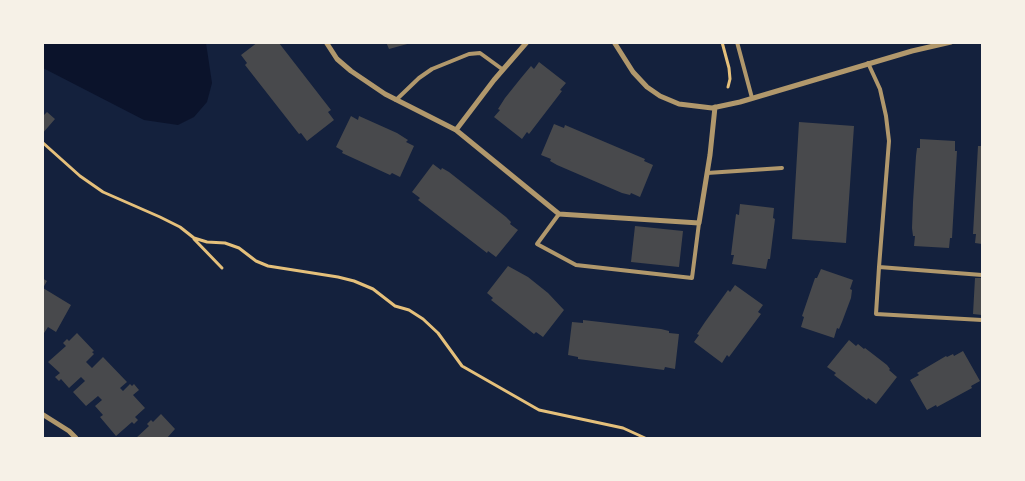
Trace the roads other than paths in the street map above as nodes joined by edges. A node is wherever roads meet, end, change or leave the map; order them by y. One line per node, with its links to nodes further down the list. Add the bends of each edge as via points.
1 (326, 42): 9 (street, via 337,59 351,71)
2 (527, 42): 7 (street)
3 (614, 42): 10 (street, via 632,72 654,92 679,104)
4 (737, 42): 8 (lane)
5 (951, 42): 6 (street)
6 (868, 63): 8 (street); 16 (lane, via 880,89 889,140)
7 (502, 69): 9 (lane, via 480,54 470,54 432,69); 11 (street)
8 (752, 98): 10 (street)
9 (396, 100): 11 (street)
10 (715, 107): 13 (street)
11 (456, 130): 14 (street)
12 (782, 168): 13 (lane)
13 (708, 173): 15 (street)
14 (559, 214): 15 (street); 15 (lane, via 537,244 576,266 692,278)
15 (699, 223)
16 (878, 267): 17 (lane); 18 (lane, via 876,314)
17 (982, 274)
18 (982, 320)
19 (42, 414): 20 (street)
20 (76, 438)

